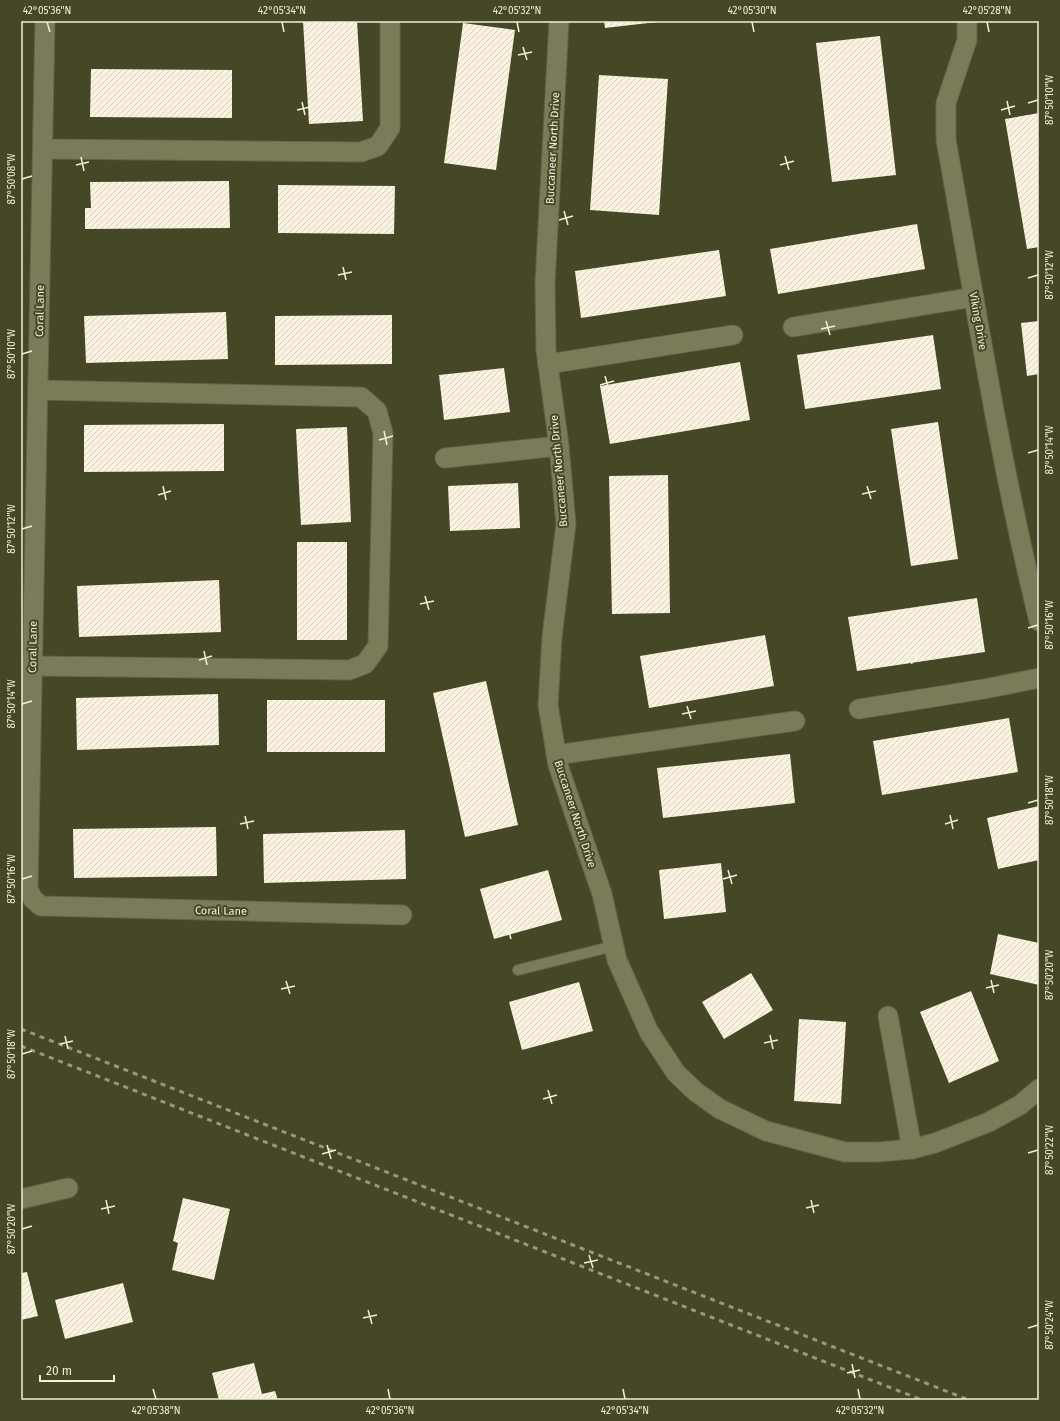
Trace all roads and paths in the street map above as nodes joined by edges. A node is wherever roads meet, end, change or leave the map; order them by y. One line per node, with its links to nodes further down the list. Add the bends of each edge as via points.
1 (45, 21): 5 (street, Coral Lane)
2 (390, 21): 5 (street, via 390,128 378,146 361,152)
3 (559, 21): 9 (street, Buccaneer North Drive, via 545,283)
4 (967, 21): 6 (street, Viking Drive, via 967,40 946,103 946,140)
5 (42, 149): 10 (street, Coral Lane)
6 (974, 297): 7 (street); 13 (street, Viking Drive, via 1025,566)
7 (793, 327)
8 (733, 335): 9 (street)
9 (548, 364): 11 (street, Buccaneer North Drive)
10 (38, 390): 14 (street, Coral Lane); 14 (street, via 361,397 377,411 383,432 378,646 365,664 348,670)
11 (559, 446): 12 (street); 19 (street, Buccaneer North Drive, via 566,524 552,637 548,705)
12 (445, 458)
13 (1039, 621)
14 (33, 666): 16 (street, Coral Lane)
15 (1039, 678): 17 (street)
16 (27, 699): 20 (street, Coral Lane, via 28,889 33,899 41,906)
17 (859, 709)
18 (795, 721): 19 (street)
19 (556, 755): 21 (street, Buccaneer North Drive, via 602,894)
20 (402, 915)
21 (614, 946): 22 (lane); 25 (street, Buccaneer North Drive, via 617,960 649,1032 676,1073 696,1092 720,1109 766,1131 845,1152)
22 (518, 970)
23 (888, 1016): 25 (street)
24 (1039, 1089): 25 (street, Buccaneer North Drive, via 1020,1105 989,1122)
25 (912, 1149)
26 (68, 1188): 27 (street)
27 (21, 1199)

